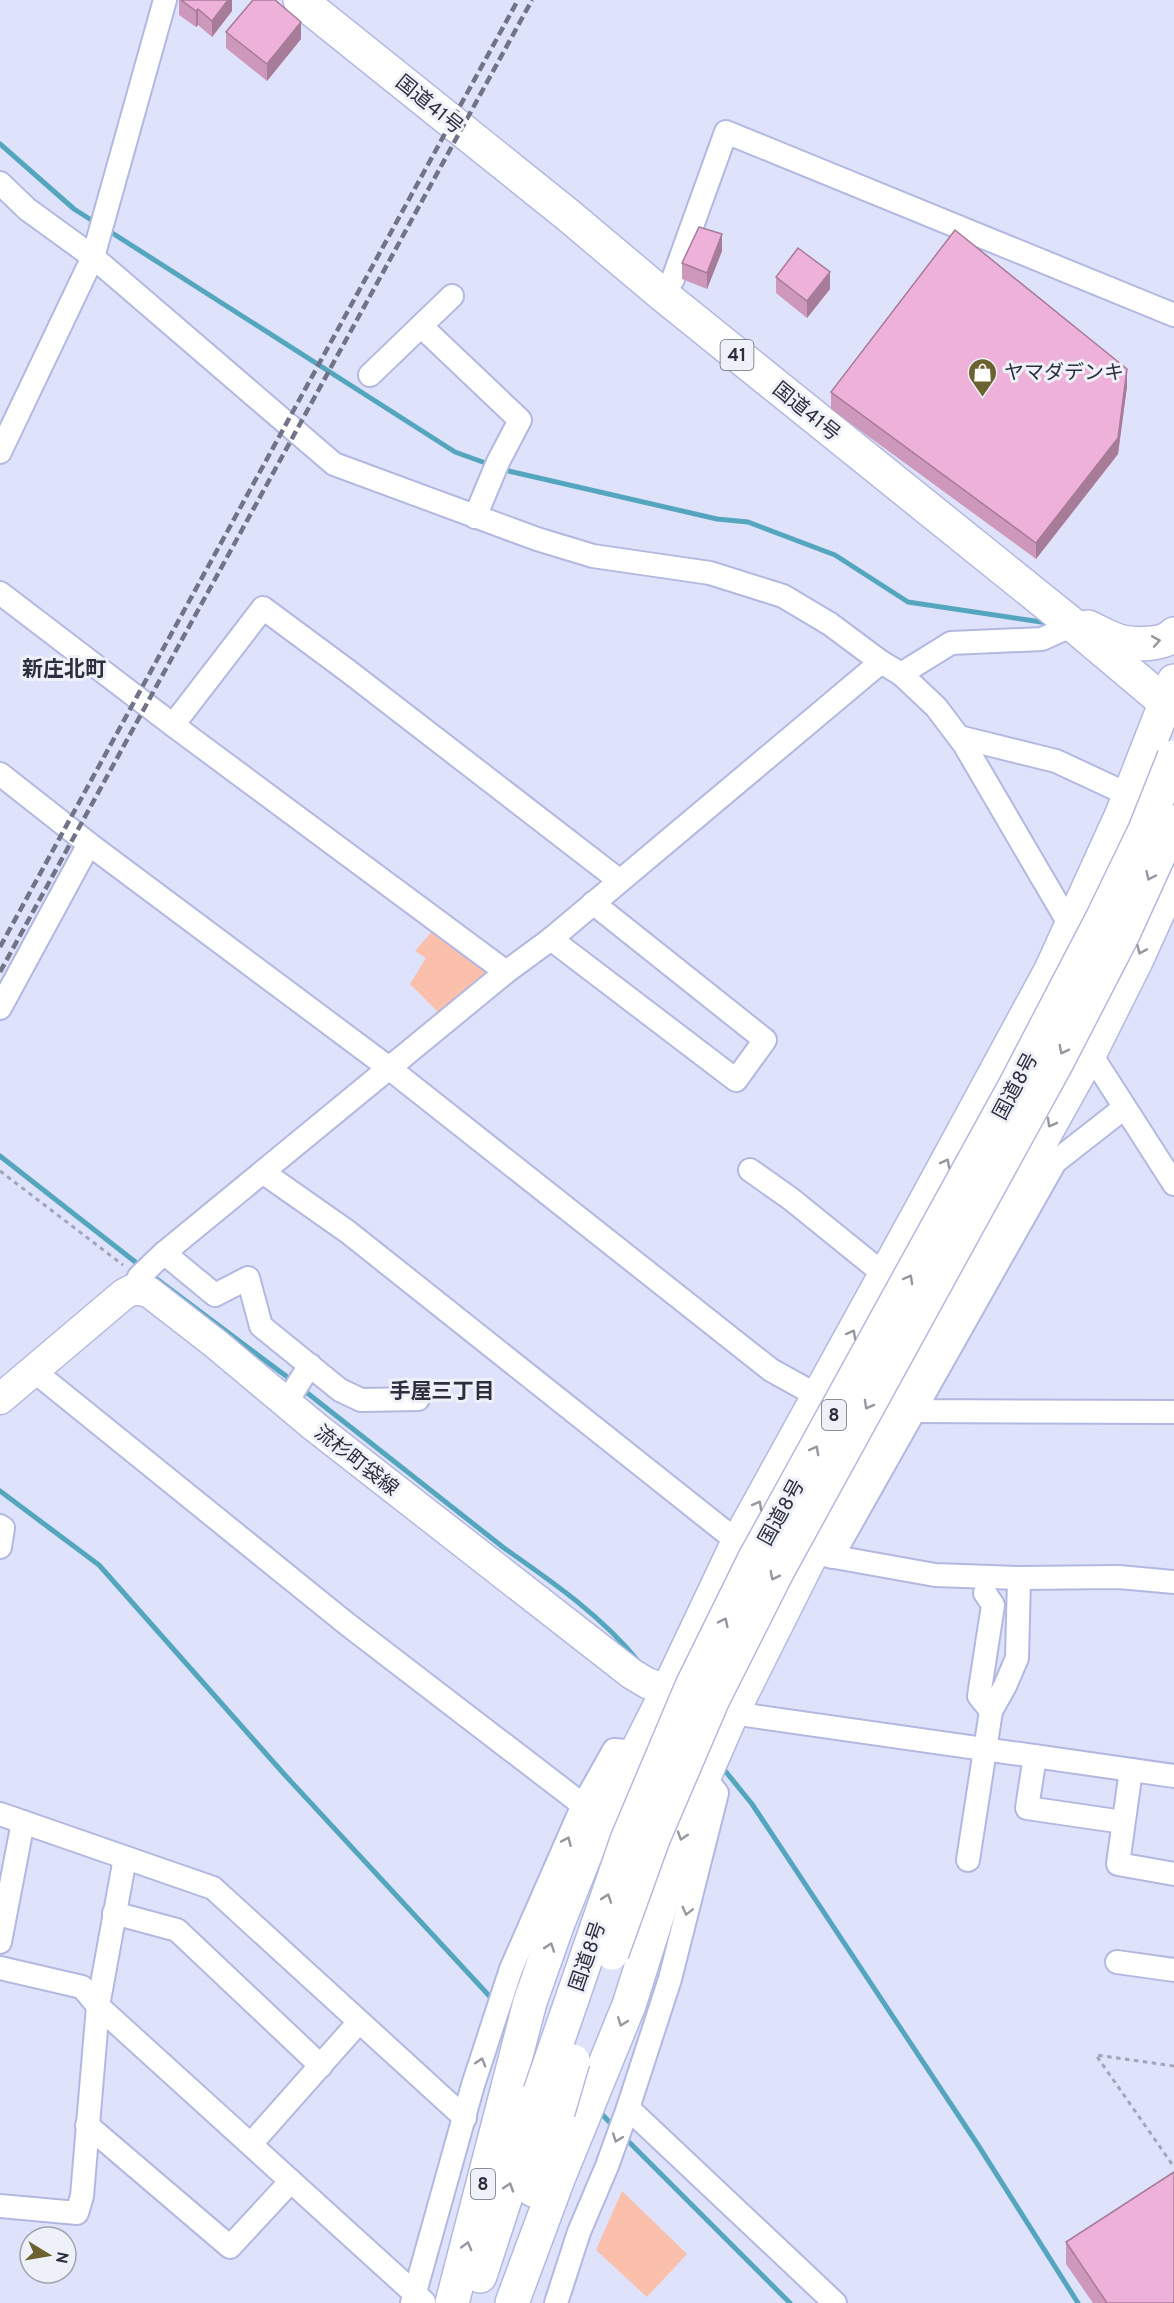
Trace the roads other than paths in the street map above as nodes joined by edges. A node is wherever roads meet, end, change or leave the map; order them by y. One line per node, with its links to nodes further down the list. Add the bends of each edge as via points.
1 (165, 0): 4 (street)
2 (300, 0): 5 (highway, 国道41号 / 41)
3 (0, 183): 4 (street, via 27,209)
4 (93, 257): 10 (street); 11 (street, via 334,464)
5 (663, 295): 7 (street, via 673,279 726,132); 13 (highway, 国道41号 / 41)
6 (452, 296): 8 (street)
7 (1174, 315)
8 (421, 326): 9 (street); 11 (street, via 520,420)
9 (370, 375)
10 (0, 452)
11 (475, 516): 15 (street, via 592,556 710,573 783,596 830,624)
12 (0, 593): 18 (street)
13 (1067, 620): 14 (highway, one-way to 14, via 1123,642 1147,643 1170,639); 16 (street, via 1042,639 951,643); 17 (highway, 国道41号 / 41)
14 (1174, 634)
15 (881, 662): 16 (street); 26 (street)
16 (901, 674): 19 (street, via 936,707)
17 (1171, 698): 22 (highway, 8)
18 (173, 725): 26 (street, via 263,608); 30 (street)
19 (959, 737): 22 (street, via 1056,761); 28 (street)
20 (1174, 757): 88 (highway, 国道8号 / 8, one-way to 20, bridge, via 627,1840 692,1686 754,1560 1014,1088 1103,917 1145,830)
21 (0, 774): 24 (street)
22 (1130, 795): 28 (highway, 8)
23 (1174, 822): 89 (highway, 国道8号 / 8, one-way to 89, bridge, via 1123,934 1057,1062 778,1570 713,1699 653,1839 578,2044)
24 (89, 844): 31 (street); 33 (street)
25 (1174, 878): 32 (highway, one-way to 32)
26 (620, 881): 27 (street)
27 (593, 903): 29 (street); 29 (street, via 765,1040 735,1080)
28 (1071, 927): 39 (highway, 8, one-way to 28)
29 (551, 939): 30 (street)
30 (506, 972): 33 (street)
31 (0, 1008)
32 (1090, 1053): 34 (street); 47 (highway, one-way to 47)
33 (389, 1068): 36 (street); 43 (street, via 771,1370)
34 (1124, 1108): 37 (street); 47 (street, via 1055,1162)
35 (750, 1170): 39 (street, via 791,1198)
36 (264, 1173): 38 (street); 50 (street, via 348,1232)
37 (1174, 1184)
38 (164, 1253): 40 (street); 41 (street, via 215,1295 248,1278 261,1326)
39 (885, 1275): 43 (highway, 8, one-way to 39)
40 (136, 1283): 42 (main road); 45 (main road, 流杉町袋線)
41 (307, 1370): 45 (street); 46 (street, via 361,1400)
42 (34, 1371): 44 (main road); 65 (street, via 346,1624)
43 (818, 1396): 50 (highway, 8, one-way to 43)
44 (0, 1399)
45 (288, 1399): 56 (main road, 流杉町袋線, via 632,1674)
46 (418, 1399)
47 (905, 1408): 48 (street); 52 (highway)
48 (1174, 1412)
49 (0, 1526): 51 (street)
50 (738, 1542): 56 (highway, 8)
51 (0, 1546)
52 (822, 1555): 53 (street, via 935,1575); 58 (highway)
53 (1019, 1578): 54 (street, via 1119,1577); 57 (street, via 1017,1658)
54 (1174, 1582)
55 (985, 1593): 57 (street, via 993,1605 979,1696)
56 (668, 1690): 58 (main road, 流杉町袋線); 60 (highway, 8)
57 (991, 1711): 59 (street)
58 (732, 1713): 59 (street); 64 (highway)
59 (985, 1749): 61 (street); 70 (street)
60 (636, 1752): 65 (street, via 614,1750); 87 (highway, 8, one-way to 60, via 530,2002 588,1848)
61 (1035, 1756): 62 (street); 68 (street, via 1027,1808)
62 (1131, 1770): 63 (street); 68 (street)
63 (1174, 1776)
64 (704, 1777): 80 (street, one-way to 80, via 717,1793 670,1978); 90 (highway, one-way to 90, via 629,2005)
65 (583, 1805): 81 (street, one-way to 65, via 512,1969)
66 (0, 1814): 67 (street)
67 (23, 1822): 69 (street); 73 (street)
68 (1123, 1822): 71 (street, via 1118,1864)
69 (125, 1858): 72 (street); 78 (street, via 213,1888)
70 (968, 1860)
71 (1174, 1874)
72 (114, 1913): 77 (street); 79 (street, via 177,1930)
73 (0, 1942)
74 (1117, 1962): 76 (street)
75 (0, 1968): 77 (street, via 82,1987)
76 (1174, 1971)
77 (98, 2006): 82 (street); 83 (street)
78 (359, 2022): 79 (street); 81 (street)
79 (321, 2066): 83 (street)
80 (628, 2108): 91 (street, one-way to 91, via 579,2232); 92 (street)
81 (465, 2118): 86 (street)
82 (87, 2125): 84 (street, via 230,2247); 85 (street, via 82,2196 77,2213)
83 (251, 2144): 84 (street)
84 (291, 2181): 86 (street)
85 (0, 2209)
86 (418, 2300)
87 (452, 2303)
88 (472, 2303)
89 (497, 2303)
90 (512, 2303)
91 (556, 2303)
92 (835, 2303)

